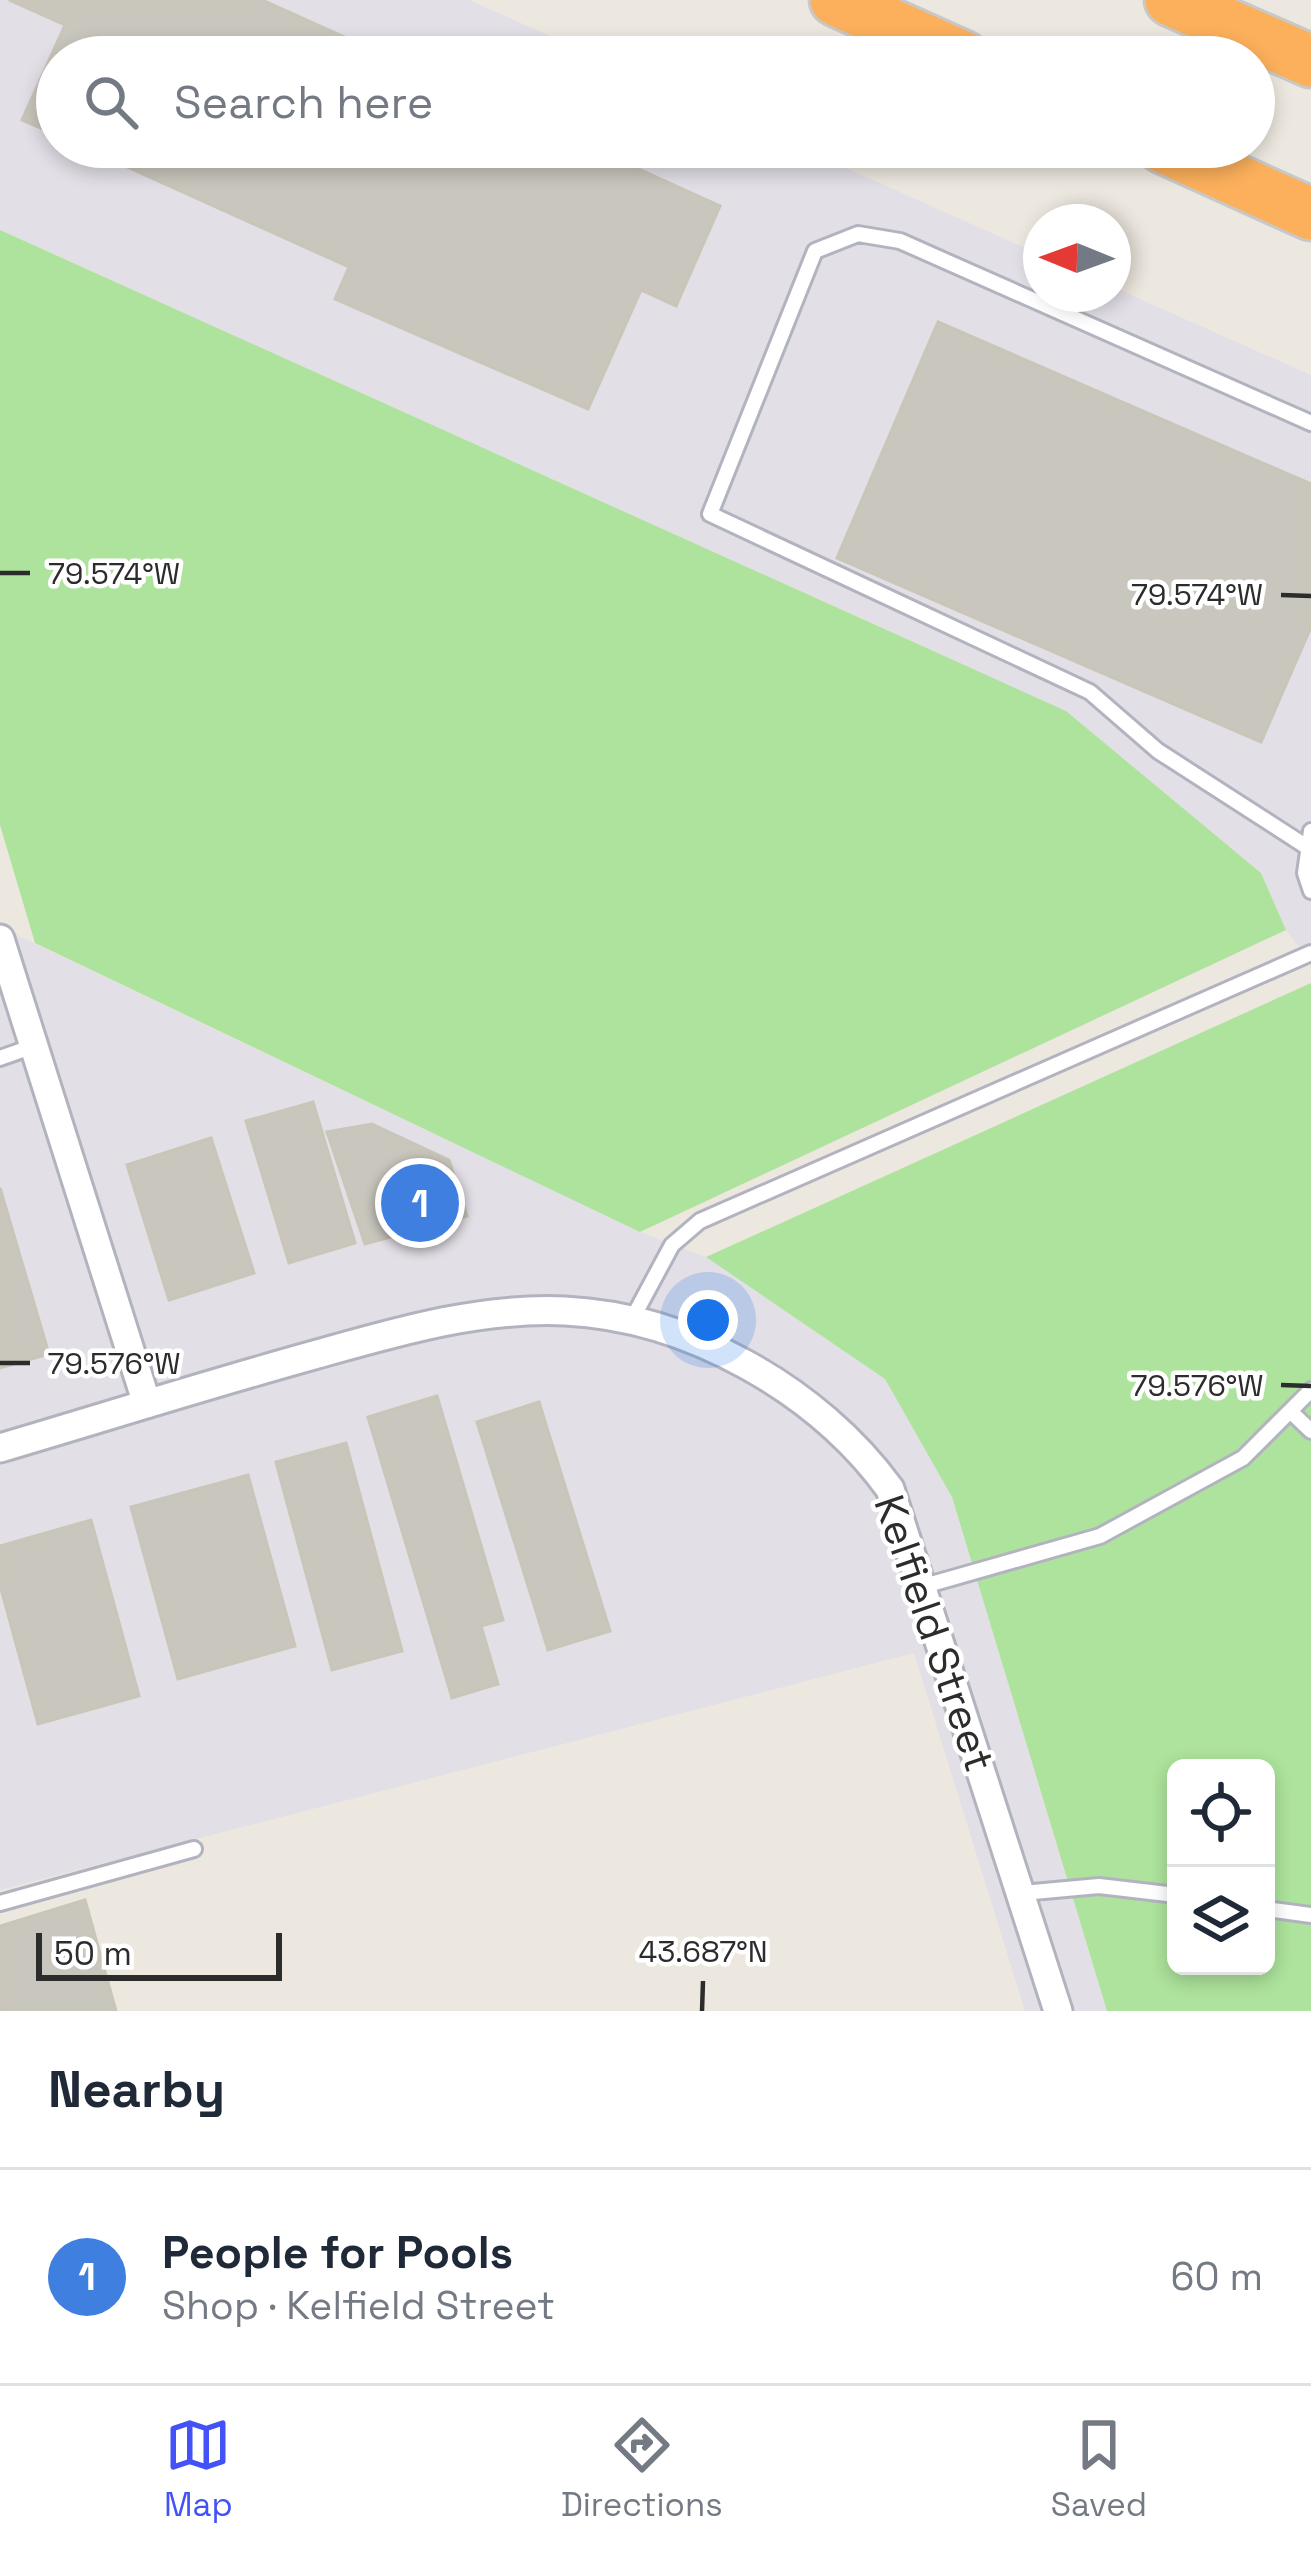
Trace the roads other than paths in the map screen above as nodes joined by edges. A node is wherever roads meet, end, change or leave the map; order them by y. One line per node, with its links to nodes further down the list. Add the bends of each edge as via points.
1 (836, 0): 3 (highway)
2 (1171, 0): 4 (highway)
3 (916, 36)
4 (1254, 36)
5 (1275, 45): 6 (highway)
6 (1311, 61)
7 (1209, 168): 8 (highway)
8 (1311, 214)
9 (1311, 423): 11 (lane, via 900,241 858,234 815,251 710,514 1090,692 1158,751)
10 (1311, 831): 11 (lane)
11 (1307, 847): 12 (lane)
12 (1311, 891)
13 (0, 939): 15 (street)
14 (1311, 952): 17 (lane, via 700,1221 672,1245)
15 (34, 1046): 16 (lane); 19 (street)
16 (0, 1058)
17 (631, 1323): 19 (street, Kelfield Street, via 568,1311 440,1322); 23 (street, Kelfield Street, via 742,1361 857,1444 890,1489)
18 (1311, 1390): 20 (lane)
19 (147, 1404): 22 (street, Kelfield Street)
20 (1290, 1411): 21 (lane); 23 (lane, via 1243,1457 1100,1536)
21 (1311, 1430)
22 (0, 1448)
23 (924, 1586): 25 (street, Kelfield Street)
24 (194, 1849): 27 (lane)
25 (1022, 1893): 26 (lane, via 1099,1886); 32 (street, Kelfield Street)
26 (1167, 1894)
27 (26, 1896): 28 (lane); 31 (lane)
28 (0, 1904)
29 (1275, 1910): 30 (lane)
30 (1311, 1915)
31 (32, 1916)
32 (1058, 2011)

